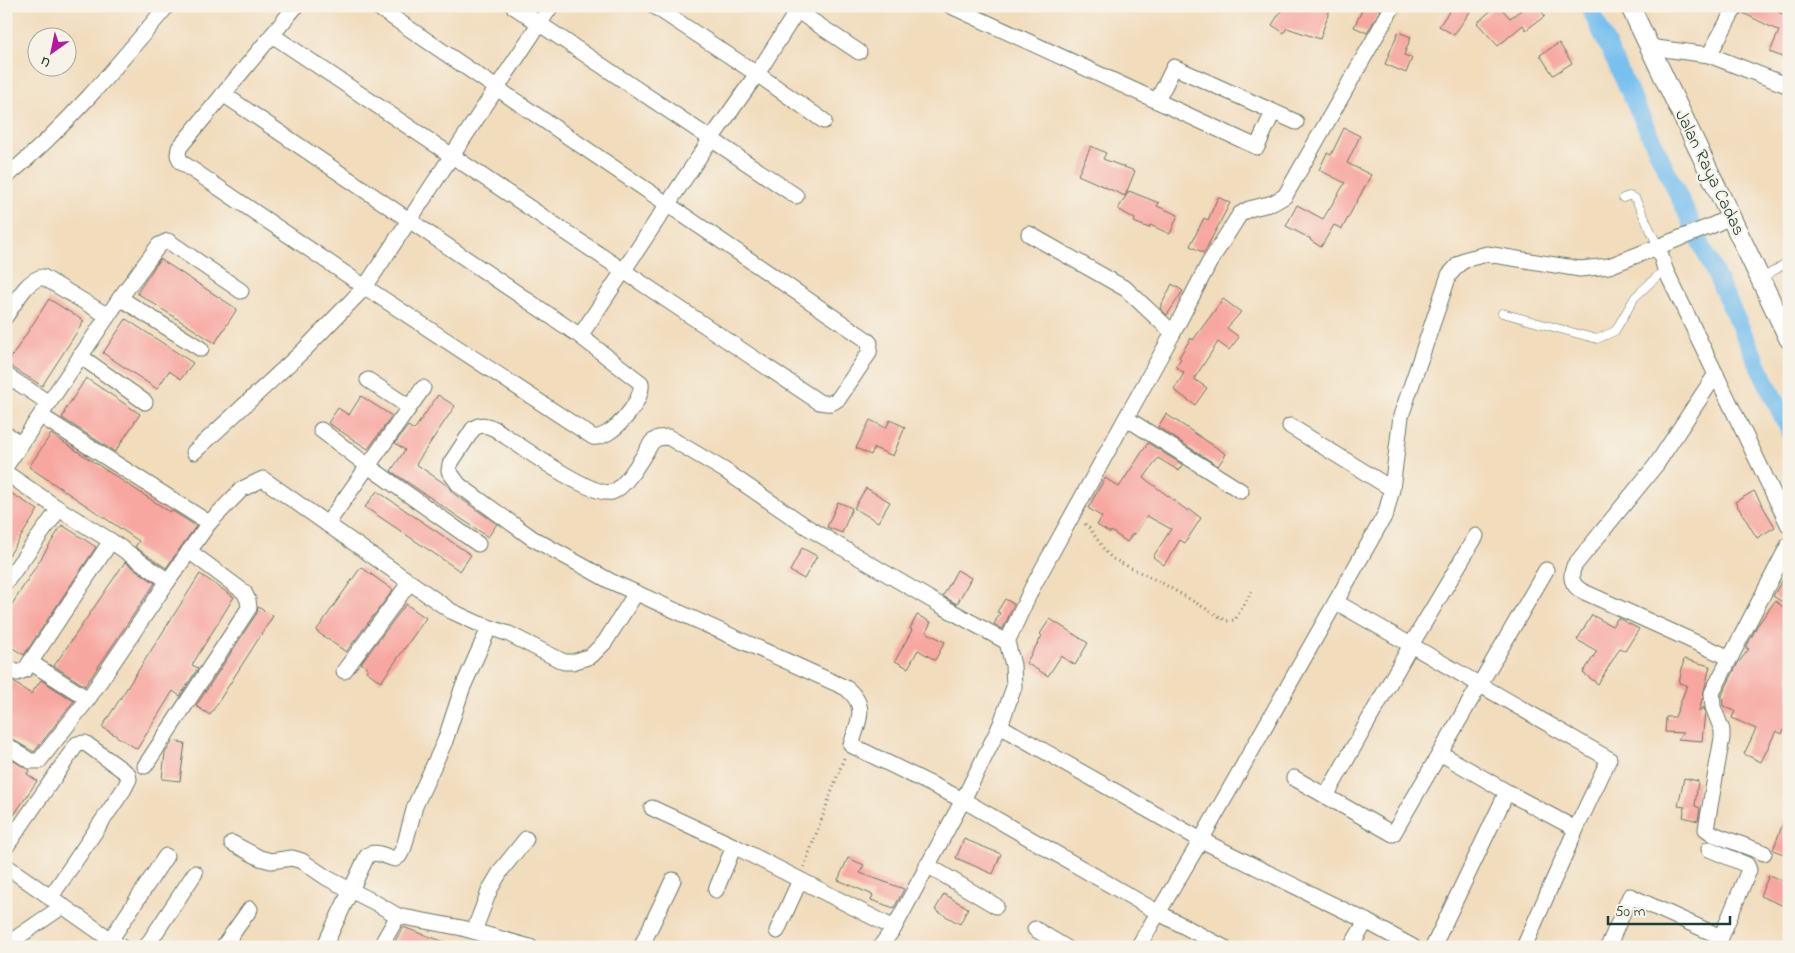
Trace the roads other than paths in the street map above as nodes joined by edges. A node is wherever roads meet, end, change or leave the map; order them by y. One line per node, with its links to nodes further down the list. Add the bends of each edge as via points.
1 (167, 6): 27 (street, via 92,95)
2 (296, 6): 13 (street)
3 (376, 6): 19 (street)
4 (513, 6): 12 (street)
5 (551, 6): 12 (street)
6 (654, 6): 17 (street)
7 (951, 6): 21 (street)
8 (1393, 6): 45 (street, via 1284,196 1240,214 1209,263)
9 (1630, 6): 14 (street, Jalan Raya Cadas)
10 (1736, 6): 16 (street)
11 (794, 8): 15 (street); 17 (street)
12 (539, 24): 19 (street); 25 (street)
13 (272, 35): 20 (street); 26 (street)
14 (1649, 47): 16 (street); 31 (street, Jalan Raya Cadas)
15 (858, 52)
16 (1709, 55): 18 (street)
17 (757, 74): 23 (street); 25 (street)
18 (1789, 86)
19 (497, 88): 26 (street); 30 (street)
20 (223, 94): 32 (street); 39 (street, via 179,148 181,162)
21 (1157, 101): 22 (street, via 1174,67); 22 (street, via 1257,147)
22 (1273, 112): 24 (street)
23 (824, 121)
24 (1296, 122)
25 (710, 139): 28 (street); 30 (street)
26 (452, 156): 32 (street); 37 (street)
27 (6, 178)
28 (796, 196)
29 (1623, 198): 34 (lane, via 1635,198)
30 (667, 204): 37 (street); 37 (street, via 867,340 870,344 868,353 847,386 833,402 819,402)
31 (1730, 217): 34 (street); 38 (street, Jalan Raya Cadas)
32 (409, 221): 39 (street); 46 (street)
33 (1029, 234): 45 (street, via 1126,289)
34 (1658, 246): 36 (street); 67 (street, via 1609,266 1592,268 1580,269 1487,254 1459,264 1446,280 1401,416)
35 (1789, 261): 38 (lane)
36 (1665, 269): 42 (lane, via 1635,296 1616,331 1597,339); 50 (street)
37 (624, 270): 46 (street)
38 (1761, 279): 47 (street, Jalan Raya Cadas)
39 (365, 287): 46 (street, via 598,438 607,434 629,412 638,399 641,383); 63 (street, via 304,350)
40 (241, 291): 41 (street, via 168,241 159,245)
41 (120, 298): 44 (street); 48 (street)
42 (1502, 312)
43 (6, 316): 44 (street, via 29,284 35,278 43,277)
44 (108, 316): 49 (street)
45 (1173, 334): 58 (street)
46 (580, 336)
47 (1789, 339)
48 (201, 350)
49 (80, 356): 54 (street); 55 (street)
50 (1716, 374): 72 (street); 87 (street, via 1656,465 1574,566 1571,578 1582,591)
51 (6, 375): 55 (street)
52 (368, 380): 56 (street)
53 (423, 388): 56 (street)
54 (146, 402)
55 (49, 403): 57 (street)
56 (409, 407): 65 (street)
57 (40, 416): 62 (street); 70 (street)
58 (1126, 418): 68 (street); 85 (street, via 1032,588)
59 (1290, 426): 67 (street)
60 (321, 430): 65 (street)
61 (6, 434): 62 (street)
62 (20, 444): 64 (street)
63 (194, 452)
64 (6, 466)
65 (368, 466): 71 (street); 75 (street)
66 (6, 472): 69 (street)
67 (1392, 489): 83 (street, via 1386,513)
68 (1241, 491)
69 (59, 509): 74 (street); 80 (street)
70 (209, 523): 71 (street, via 242,489 263,479); 77 (street)
71 (327, 524): 81 (street)
72 (1789, 526)
73 (1476, 536): 86 (street)
74 (111, 541): 79 (street); 88 (street)
75 (478, 544)
76 (1789, 544): 87 (street)
77 (189, 551): 79 (street); 96 (street, via 244,592 248,608)
78 (1546, 570): 91 (street)
79 (168, 581): 92 (street)
80 (6, 582)
81 (410, 582): 84 (street, via 451,610); 90 (street)
82 (636, 593): 84 (street, via 605,642 582,660 564,662 509,634); 85 (street, via 532,538 459,485 449,471 473,429 486,425 495,429 564,475 602,492 612,492 621,487 652,442 668,437 724,470 807,527); 100 (street, via 846,688 860,705 851,745)
83 (1336, 602): 86 (street); 104 (street)
84 (488, 628): 117 (street, via 462,689 445,741 415,806 404,848 394,859 374,852 369,854)
85 (1007, 642): 93 (street, via 1014,687)
86 (1411, 645): 91 (street); 99 (street)
87 (1730, 658): 109 (street, via 1712,693 1722,738 1706,829)
88 (30, 662): 89 (street, via 25,670 17,673); 92 (street)
89 (6, 666)
90 (344, 671)
91 (1480, 684): 95 (street); 102 (street, via 1609,759)
92 (88, 699): 94 (street, via 38,761 30,761)
93 (1000, 726): 100 (street); 104 (street)
94 (6, 745)
95 (1440, 752): 98 (street); 99 (street, via 1393,834)
96 (145, 766)
97 (1294, 778): 99 (street)
98 (1507, 792): 102 (street); 144 (street)
99 (1326, 796)
100 (963, 800): 111 (street); 122 (street)
101 (652, 808): 106 (street)
102 (1576, 829): 145 (street)
103 (526, 839): 127 (street, via 490,889)
104 (1201, 840): 122 (street); 124 (street)
105 (232, 843): 117 (street, via 271,861 292,858 302,861)
106 (734, 846): 115 (street); 116 (street)
107 (6, 847): 118 (street, via 77,744 85,743 128,774 129,779 121,794)
108 (1709, 849): 129 (street, via 1747,865 1749,870)
109 (1764, 853)
110 (166, 856): 130 (street)
111 (927, 865): 120 (street); 125 (street)
112 (6, 866): 118 (street)
113 (194, 873): 132 (street)
114 (673, 880): 137 (street)
115 (800, 880): 125 (street); 128 (street)
116 (716, 890)
117 (351, 891): 123 (street); 134 (street)
118 (50, 898): 119 (street)
119 (63, 906): 130 (street, via 96,928); 131 (street)
120 (996, 906)
121 (250, 908): 133 (street)
122 (1159, 913): 140 (street); 141 (street)
123 (398, 916): 127 (street); 135 (street)
124 (1366, 921): 142 (street); 143 (street)
125 (894, 928): 138 (street)
126 (1035, 929): 139 (street)
127 (474, 931): 136 (street)
128 (777, 931)
129 (1720, 943): 146 (street, via 1630,896)
130 (112, 944)
131 (6, 946)
132 (146, 947)
133 (223, 947)
134 (324, 947)
135 (380, 947)
136 (530, 947)
137 (641, 947)
138 (880, 947)
139 (1065, 947)
140 (1138, 947)
141 (1223, 947)
142 (1351, 947)
143 (1413, 947)
144 (1433, 947)
145 (1524, 947)
146 (1608, 947)

